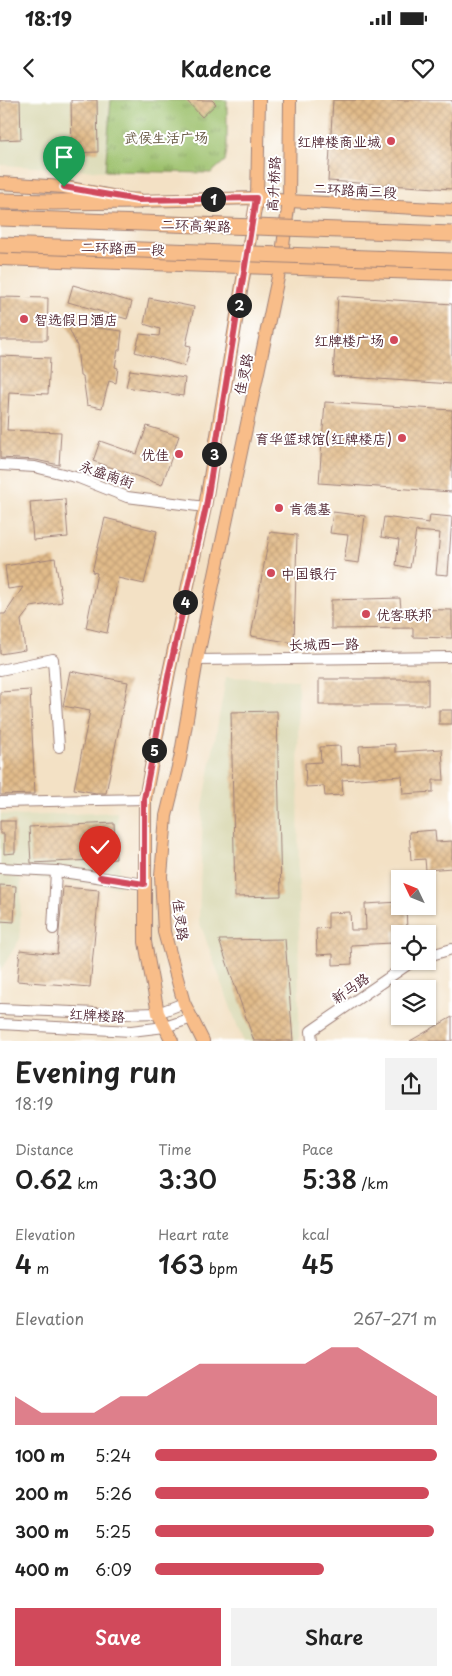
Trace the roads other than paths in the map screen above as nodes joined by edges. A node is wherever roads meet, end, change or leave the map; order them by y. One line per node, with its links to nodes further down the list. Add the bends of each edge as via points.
1 (259, 100): 4 (main road, 高升桥路)
2 (290, 100): 7 (main road, 高升桥路)
3 (0, 183): 5 (main road, via 64,187)
4 (256, 198): 5 (main road); 7 (main road, 二环路南三段); 14 (main road, 高升桥路)
5 (138, 200): 6 (highway)
6 (0, 201)
7 (288, 201): 8 (main road, 二环路南三段); 15 (main road, 高升桥路)
8 (452, 210)
9 (0, 218): 10 (highway, 二环高架路, bridge)
10 (452, 234)
11 (0, 245): 13 (highway, 二环高架路, bridge)
12 (0, 259): 14 (main road, 二环路西一段)
13 (452, 260)
14 (245, 267): 15 (main road, 二环路西一段); 18 (main road, 佳灵路)
15 (280, 268): 16 (main road); 20 (main road, 佳灵路)
16 (452, 274)
17 (0, 465): 18 (street, 永盛南街, via 35,467 79,478 127,497)
18 (206, 507): 23 (main road, 佳灵路)
19 (452, 657): 20 (street, 长城西一路)
20 (197, 660): 32 (main road, 佳灵路, via 180,759 166,816 161,876 164,932)
21 (0, 670): 22 (street, via 53,659)
22 (59, 747)
23 (144, 799): 24 (street); 27 (main road, 佳灵路)
24 (0, 802)
25 (0, 868): 26 (street)
26 (56, 871): 27 (street); 28 (street)
27 (144, 884): 34 (main road, 佳灵路, via 145,942)
28 (53, 929)
29 (452, 949): 30 (street)
30 (436, 954)
31 (400, 970): 40 (street, 新马路, via 311,1032)
32 (184, 1003): 34 (street, 红牌楼路); 35 (main road, 佳灵路)
33 (0, 1010): 34 (street, 红牌楼路)
34 (158, 1013): 37 (main road, 佳灵路)
35 (192, 1018): 37 (street, 红牌楼路); 39 (main road, 佳灵路)
36 (0, 1024): 37 (street, 红牌楼路, via 132,1031)
37 (165, 1028): 38 (main road, 佳灵路)
38 (172, 1041)
39 (203, 1041)
40 (312, 1041)

